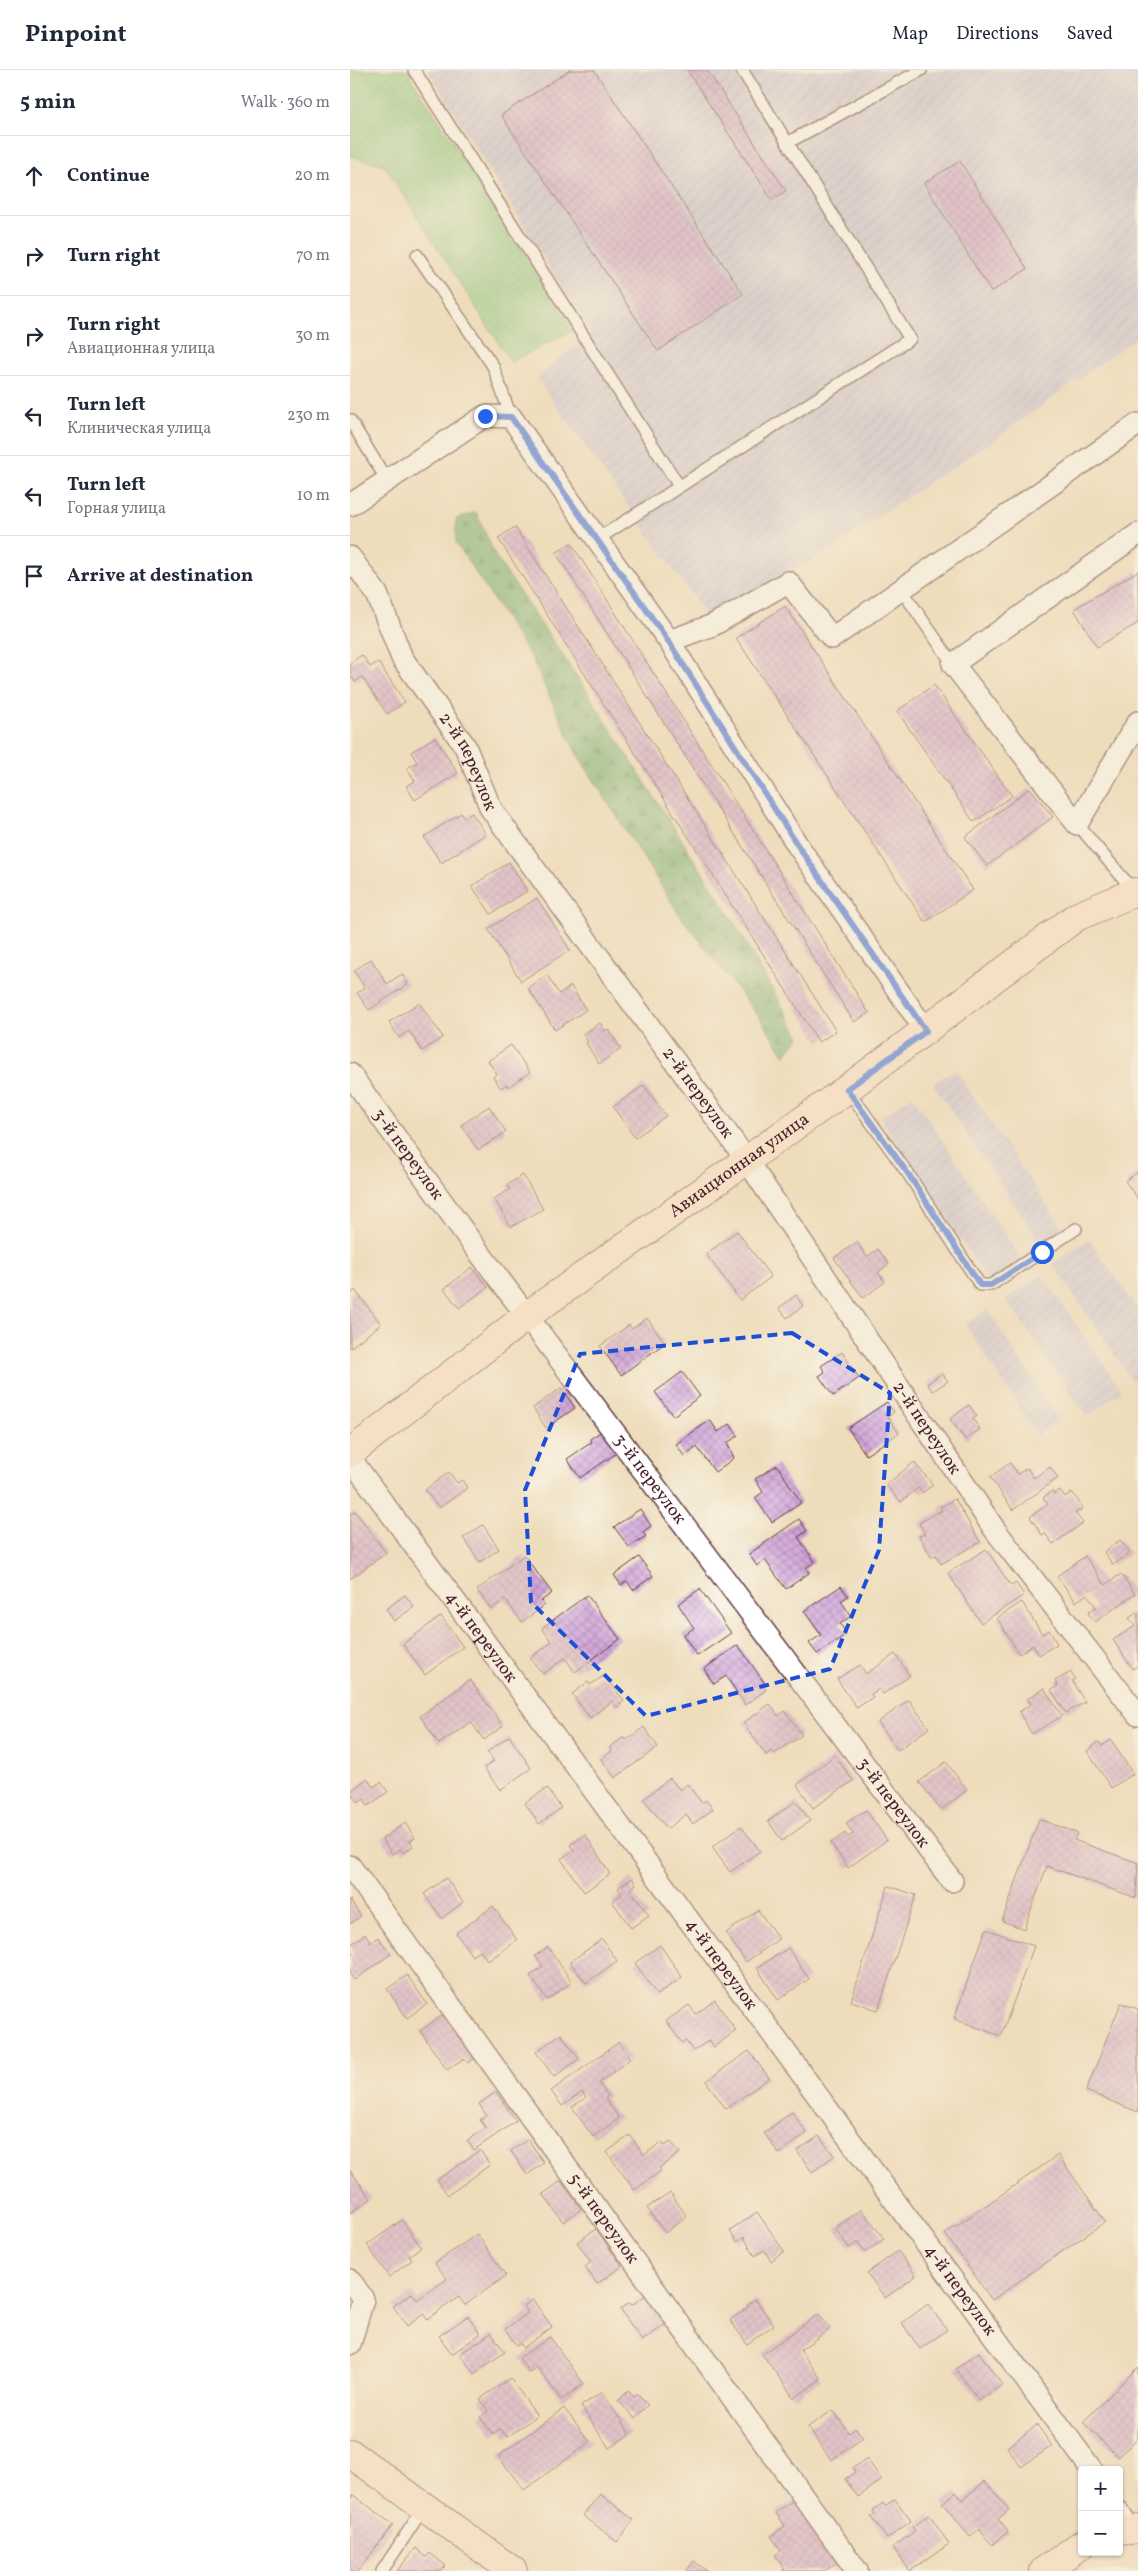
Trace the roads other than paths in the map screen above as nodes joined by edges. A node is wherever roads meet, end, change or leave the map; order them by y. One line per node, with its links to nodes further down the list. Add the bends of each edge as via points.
1 (414, 70): 10 (lane)
2 (742, 70): 4 (lane)
3 (921, 70): 4 (lane)
4 (787, 142): 10 (lane, via 910,338)
5 (417, 255): 6 (lane, via 493,366)
6 (511, 417): 9 (street, via 485,416); 13 (street)
7 (350, 420): 9 (lane)
8 (1138, 424): 15 (street)
9 (388, 482): 11 (street)
10 (679, 486): 13 (lane)
11 (350, 505)
12 (1138, 534): 17 (street)
13 (596, 540): 16 (street)
14 (350, 557): 24 (street, 2-й переулок, via 377,594 402,658 464,746 491,809)
15 (901, 590): 16 (street, via 832,638 788,582 713,626); 17 (lane)
16 (669, 642): 21 (street, via 798,846)
17 (953, 664): 19 (street)
18 (1138, 722): 19 (street)
19 (1077, 824): 20 (lane)
20 (1137, 893): 21 (main road, Авиационная улица, via 1076,917)
21 (926, 1031): 23 (main road, Авиационная улица)
22 (350, 1074): 26 (street, 3-й переулок)
23 (847, 1089): 24 (main road, Авиационная улица); 25 (lane, via 909,1175 980,1285 991,1285)
24 (746, 1159): 26 (main road, Авиационная улица); 29 (street, 2-й переулок, via 995,1530)
25 (1076, 1229)
26 (528, 1315): 27 (main road, Авиационная улица); 31 (street, 3-й переулок)
27 (350, 1453)
28 (350, 1458): 35 (street, 4-й переулок)
29 (1138, 1715)
30 (350, 1866): 40 (street, 5-й переулок)
31 (952, 1881)
32 (350, 2280): 33 (street, via 363,2299)
33 (350, 2344)
34 (350, 2453): 39 (main road)
35 (1089, 2466)
36 (415, 2521): 38 (lane)
37 (1078, 2547): 41 (main road)
38 (382, 2571)
39 (513, 2571)
40 (857, 2571)
41 (1044, 2571)

